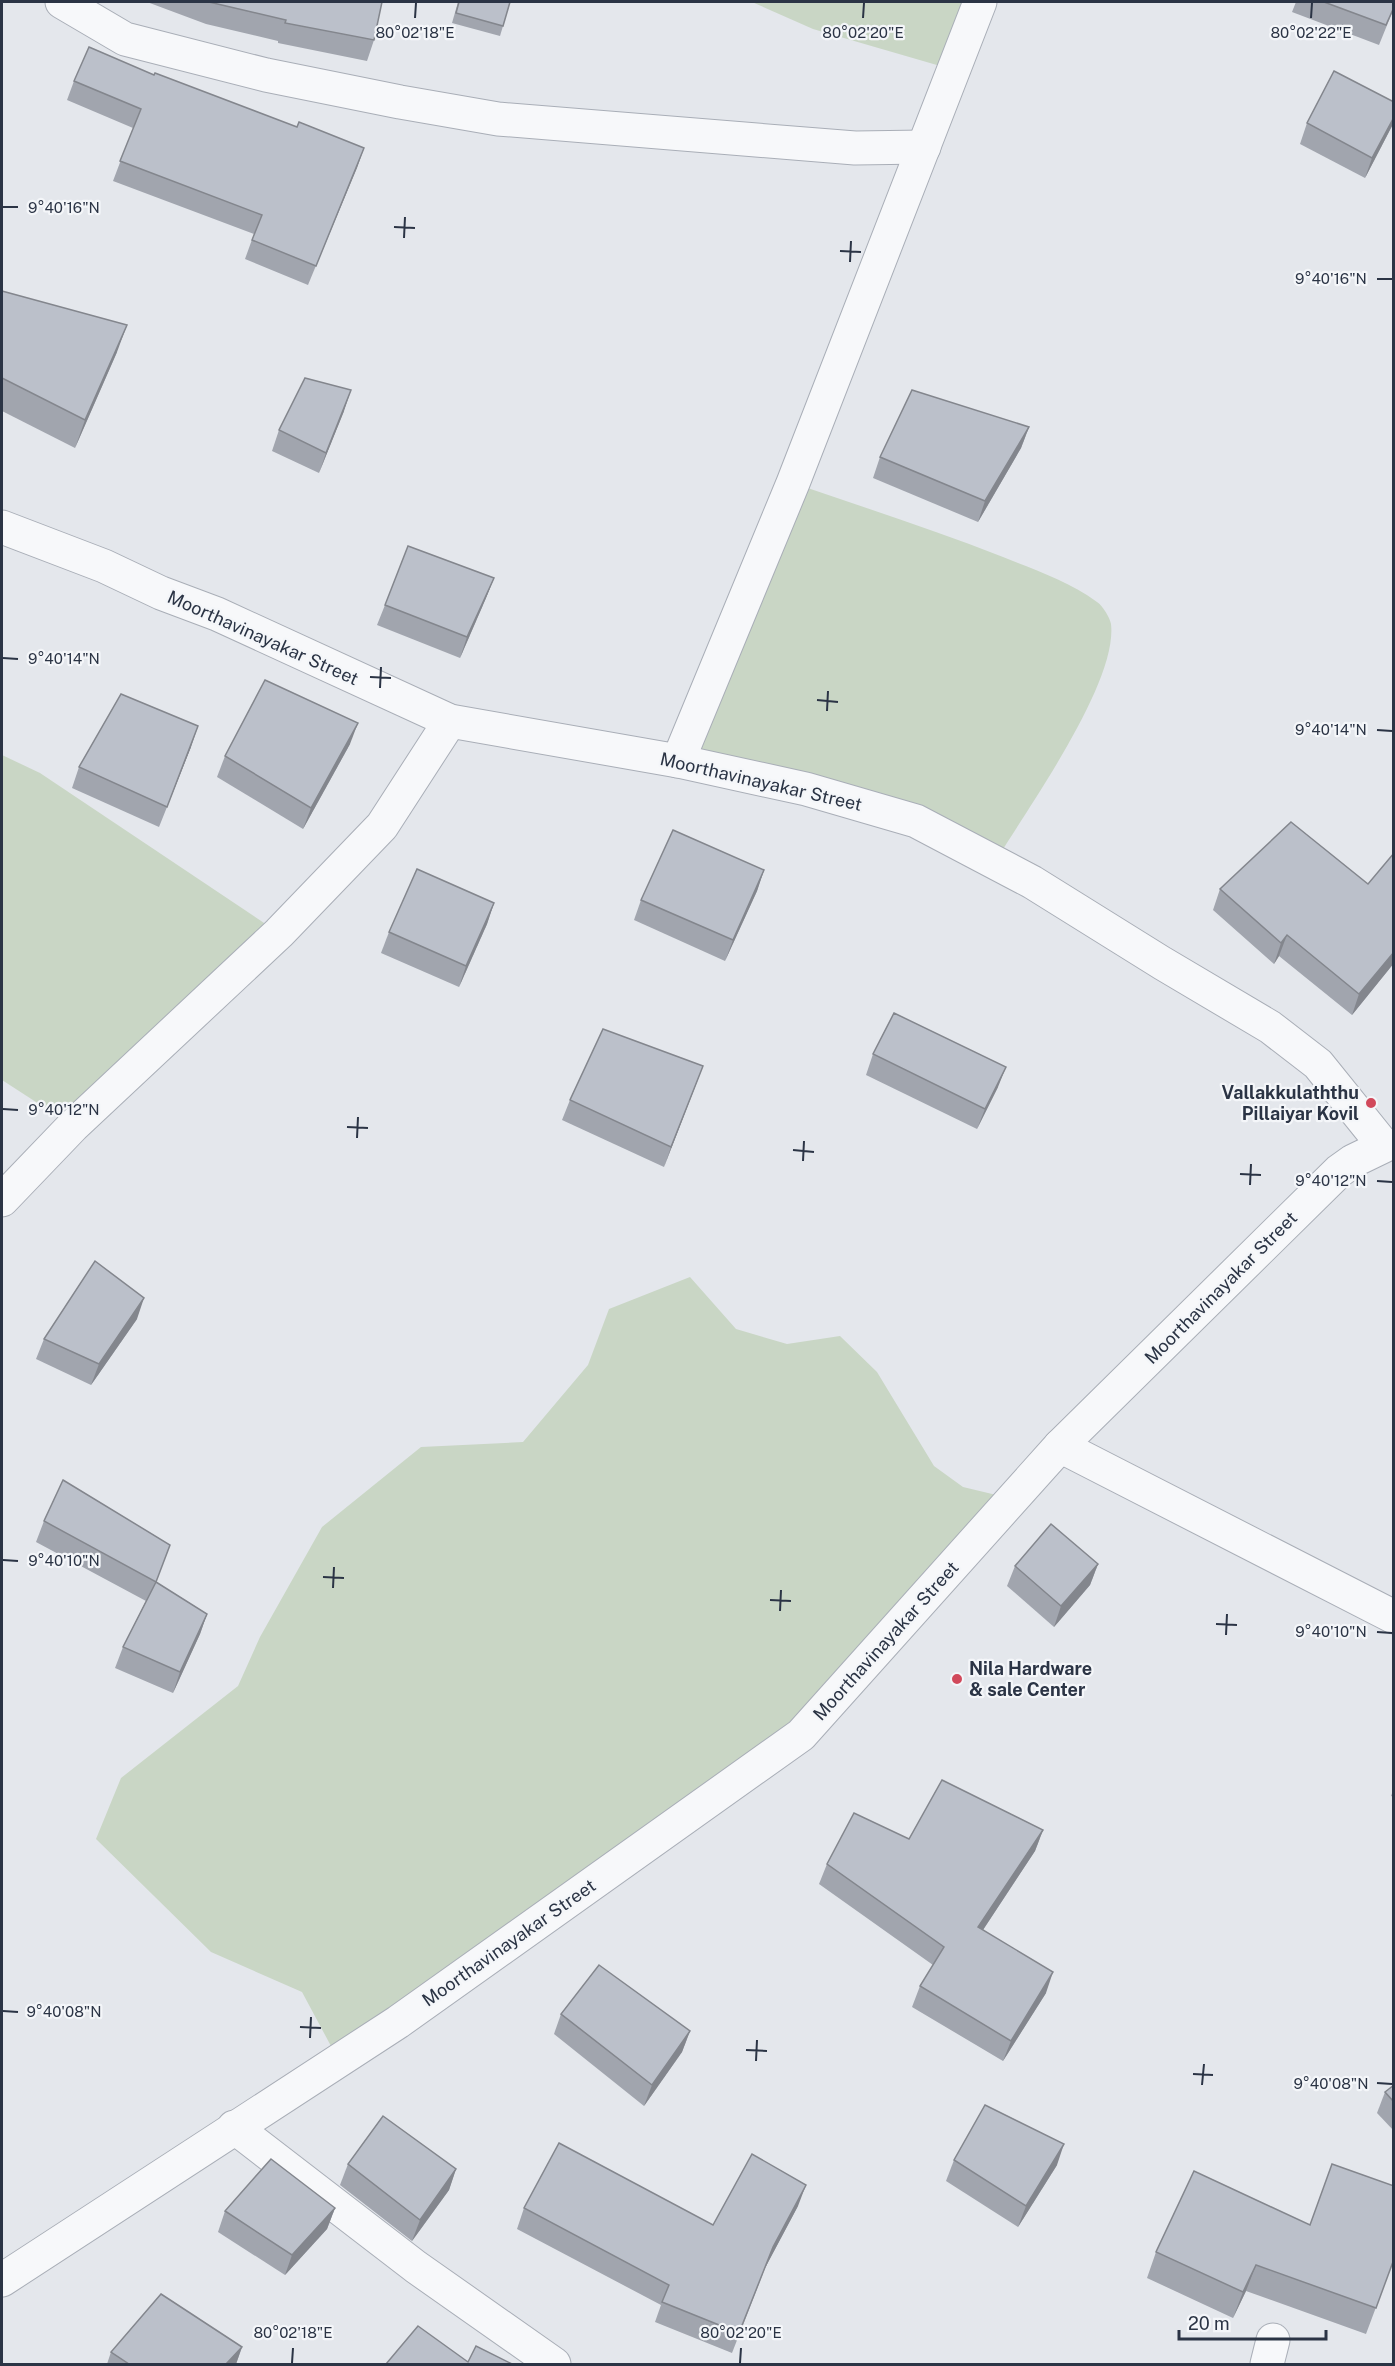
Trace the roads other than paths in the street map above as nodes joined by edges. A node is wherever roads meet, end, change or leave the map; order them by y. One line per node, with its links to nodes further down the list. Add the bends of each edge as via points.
1 (62, 2): 3 (street, via 125,39 266,75 498,119 843,147)
2 (980, 2): 3 (street)
3 (924, 147): 6 (street, via 793,483)
4 (2, 526): 5 (street, Moorthavinayakar Street, via 217,614)
5 (450, 721): 6 (street, Moorthavinayakar Street); 8 (street, via 382,826 279,933 73,1126)
6 (678, 761): 7 (street, Moorthavinayakar Street, via 806,789 916,821 1032,882 1270,1027 1318,1064)
7 (1390, 1148): 9 (street, Moorthavinayakar Street, via 1353,1161 1340,1171)
8 (2, 1200)
9 (1060, 1446): 10 (street); 11 (street, Moorthavinayakar Street, via 801,1735 398,2022)
10 (1394, 1617)
11 (234, 2127): 12 (street, Moorthavinayakar Street); 13 (street, via 416,2267)
12 (2, 2280)
13 (554, 2364)

